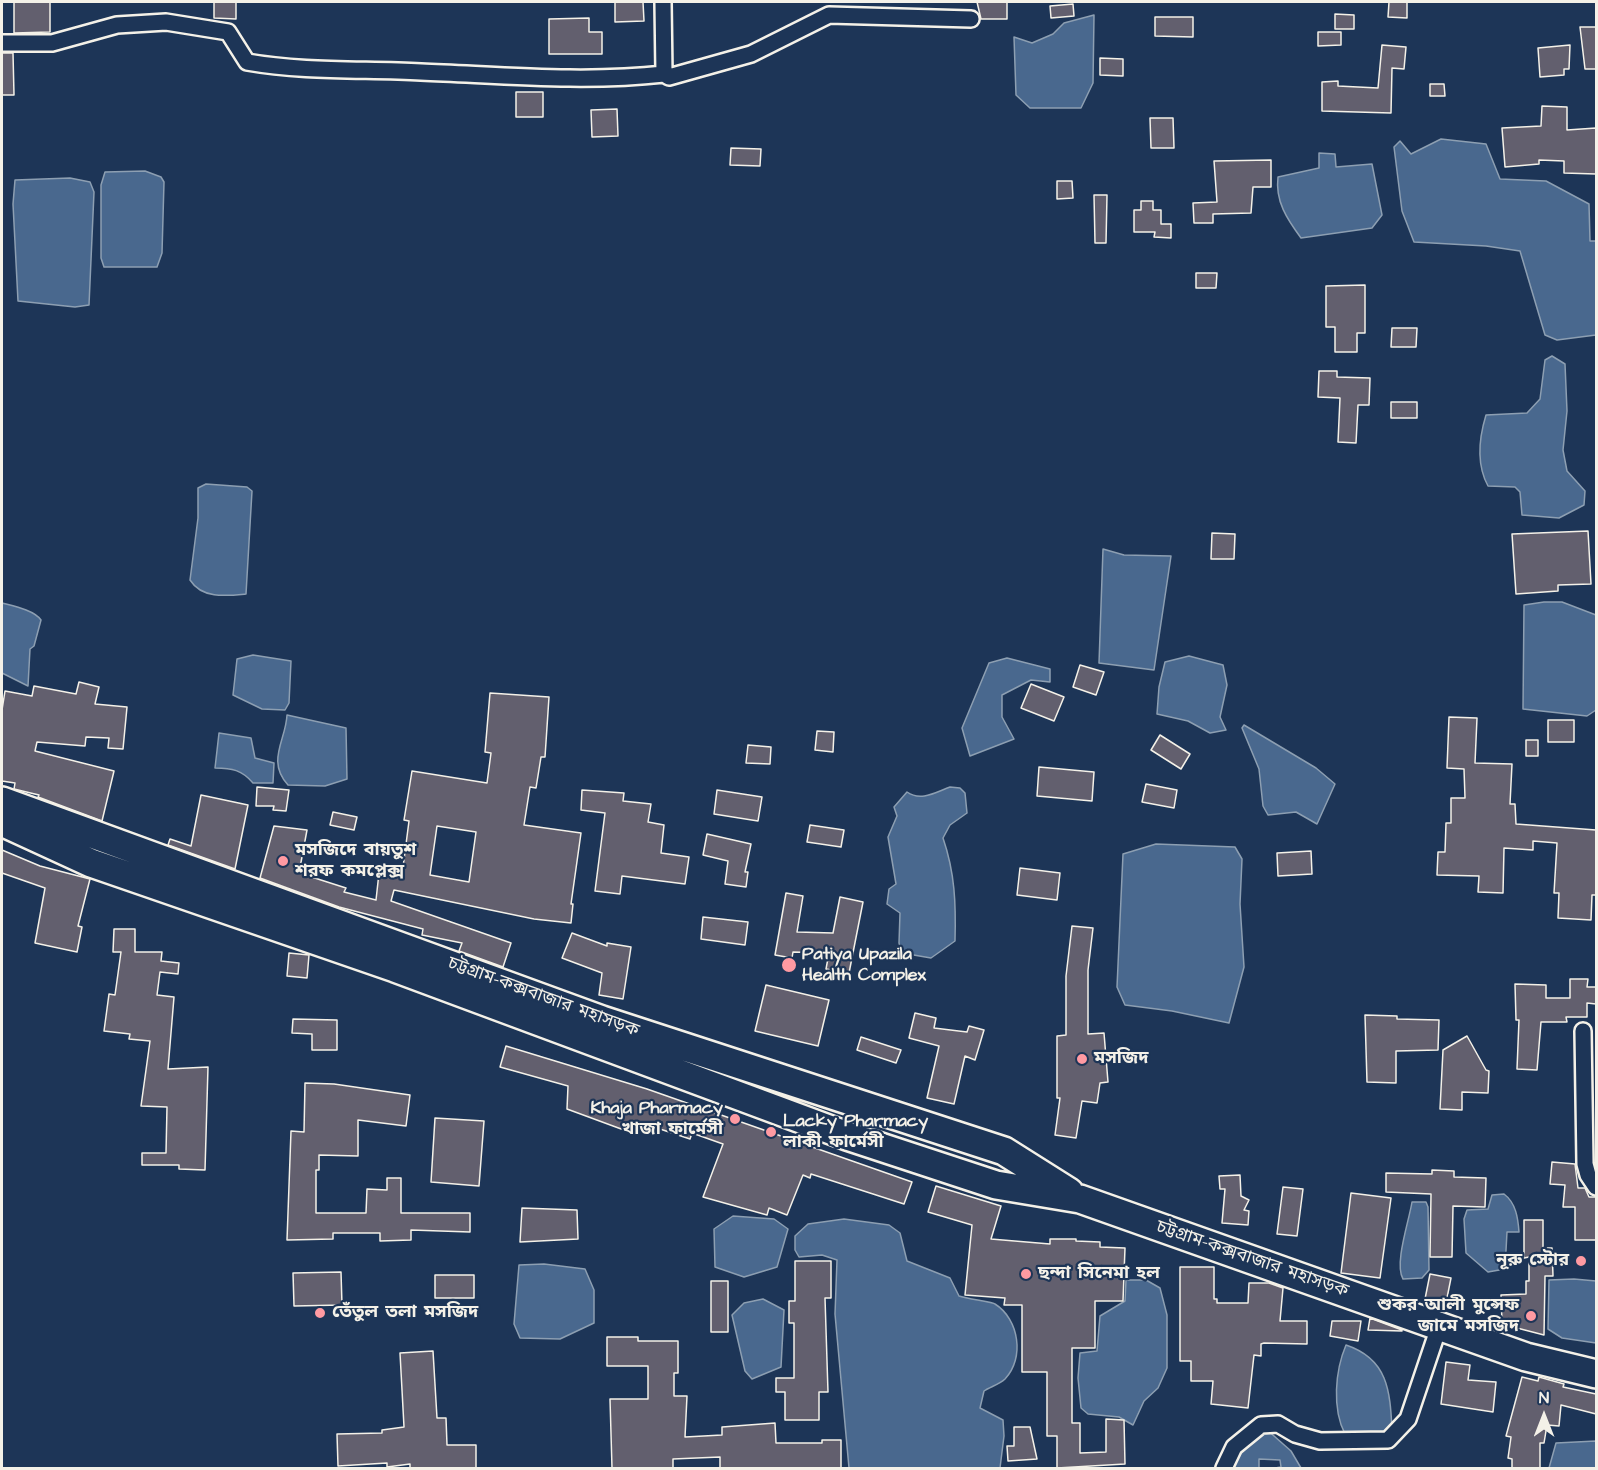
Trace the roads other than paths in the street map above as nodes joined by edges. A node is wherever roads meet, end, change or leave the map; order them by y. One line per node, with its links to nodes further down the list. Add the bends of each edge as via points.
1 (663, 2): 4 (street)
2 (971, 19): 4 (street, via 829,15 751,54 669,77)
3 (2, 43): 4 (street, via 52,43 117,25 166,21 228,32 247,63 287,69 615,79)
4 (664, 74)
5 (2, 801): 9 (highway, চট্টগ্রাম-কক্সবাজার মহাসড়ক, via 602,1020 1004,1151)
6 (2, 822): 9 (highway, চট্টগ্রাম-কক্সবাজার মহাসড়ক, via 91,863 395,968 847,1136 996,1185)
7 (1583, 1031): 8 (street, via 1585,1164)
8 (1596, 1187)
9 (1080, 1199): 10 (highway, চট্টগ্রাম-কক্সবাজার মহাসড়ক)
10 (1439, 1326): 11 (highway, চট্টগ্রাম-কক্সবাজার মহাসড়ক, via 1526,1357); 12 (street, via 1408,1419 1388,1440 1320,1441 1278,1424 1261,1425 1234,1447)
11 (1596, 1374)
12 (1224, 1468)

